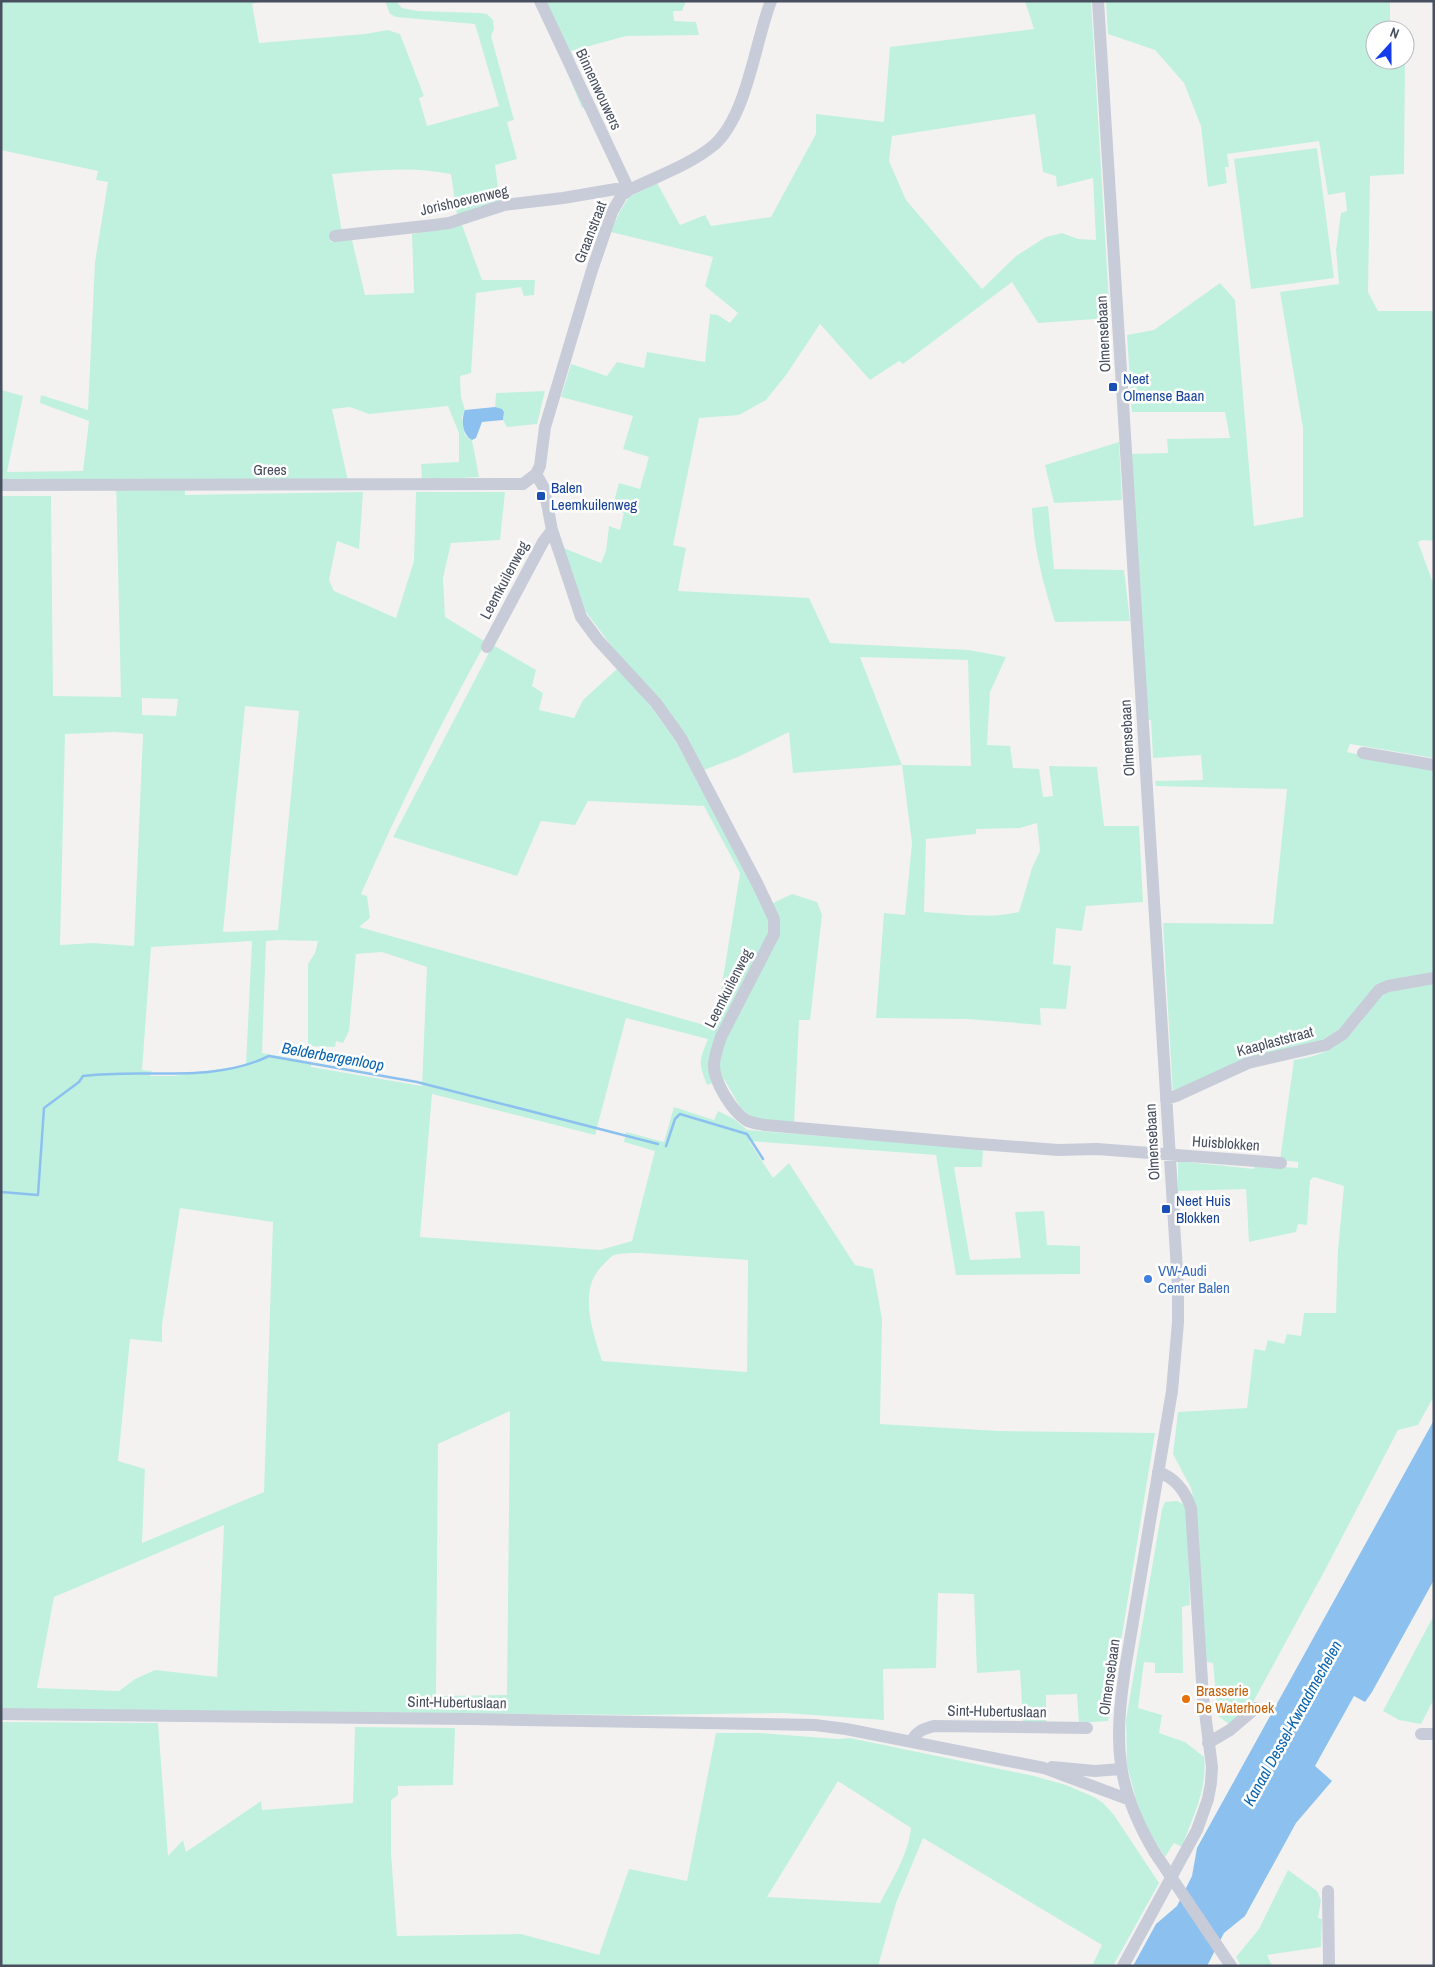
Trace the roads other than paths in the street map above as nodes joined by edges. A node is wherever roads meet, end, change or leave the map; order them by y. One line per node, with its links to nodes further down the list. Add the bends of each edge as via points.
1 (540, 1): 4 (street, Binnenwouwers)
2 (771, 1): 4 (street, Graanstraat, via 742,97 720,138 702,154)
3 (1098, 1): 13 (street, Olmensebaan)
4 (629, 190): 5 (street, Jorishoevenweg, via 616,189 504,205 450,223); 6 (street, Graanstraat, via 612,212 592,270 545,427)
5 (335, 236)
6 (536, 474): 7 (street, Grees, via 518,485); 8 (street, Leemkuilenweg, via 544,488)
7 (1, 485)
8 (552, 530): 9 (street, Leemkuilenweg); 14 (street, Leemkuilenweg, via 581,617 656,703 681,738 774,919 774,934 717,1048 716,1078 739,1114 748,1122 774,1126 1058,1150 1097,1149)
9 (487, 647)
10 (1363, 753): 11 (street)
11 (1434, 765)
12 (1434, 978): 13 (street, Kaaplaststraat, via 1379,990 1343,1034 1326,1045 1248,1063)
13 (1166, 1099): 14 (street, Olmensebaan)
14 (1169, 1155): 15 (street, Huisblokken); 16 (street, Olmensebaan, via 1178,1322 1173,1382)
15 (1281, 1163)
16 (1158, 1472): 21 (street, via 1168,1475 1178,1484 1191,1508); 23 (street, Olmensebaan, via 1119,1709)
17 (1256, 1708): 21 (street)
18 (1, 1714): 20 (street, Sint-Hubertuslaan, via 777,1724 846,1728)
19 (1087, 1728): 20 (street, Sint-Hubertuslaan, via 934,1726 915,1734)
20 (912, 1741): 22 (street, Sint-Hubertuslaan)
21 (1208, 1743): 26 (street, via 1211,1783 1197,1830)
22 (1044, 1768): 23 (street, Sint-Hubertuslaan, via 1095,1772); 24 (street, Sint-Hubertuslaan)
23 (1121, 1768): 24 (street, Olmensebaan)
24 (1130, 1800): 27 (street, Olmensebaan, bridge, via 1156,1853)
25 (1328, 1891): 28 (street)
26 (1123, 1966)
27 (1231, 1966)
28 (1329, 1966)

